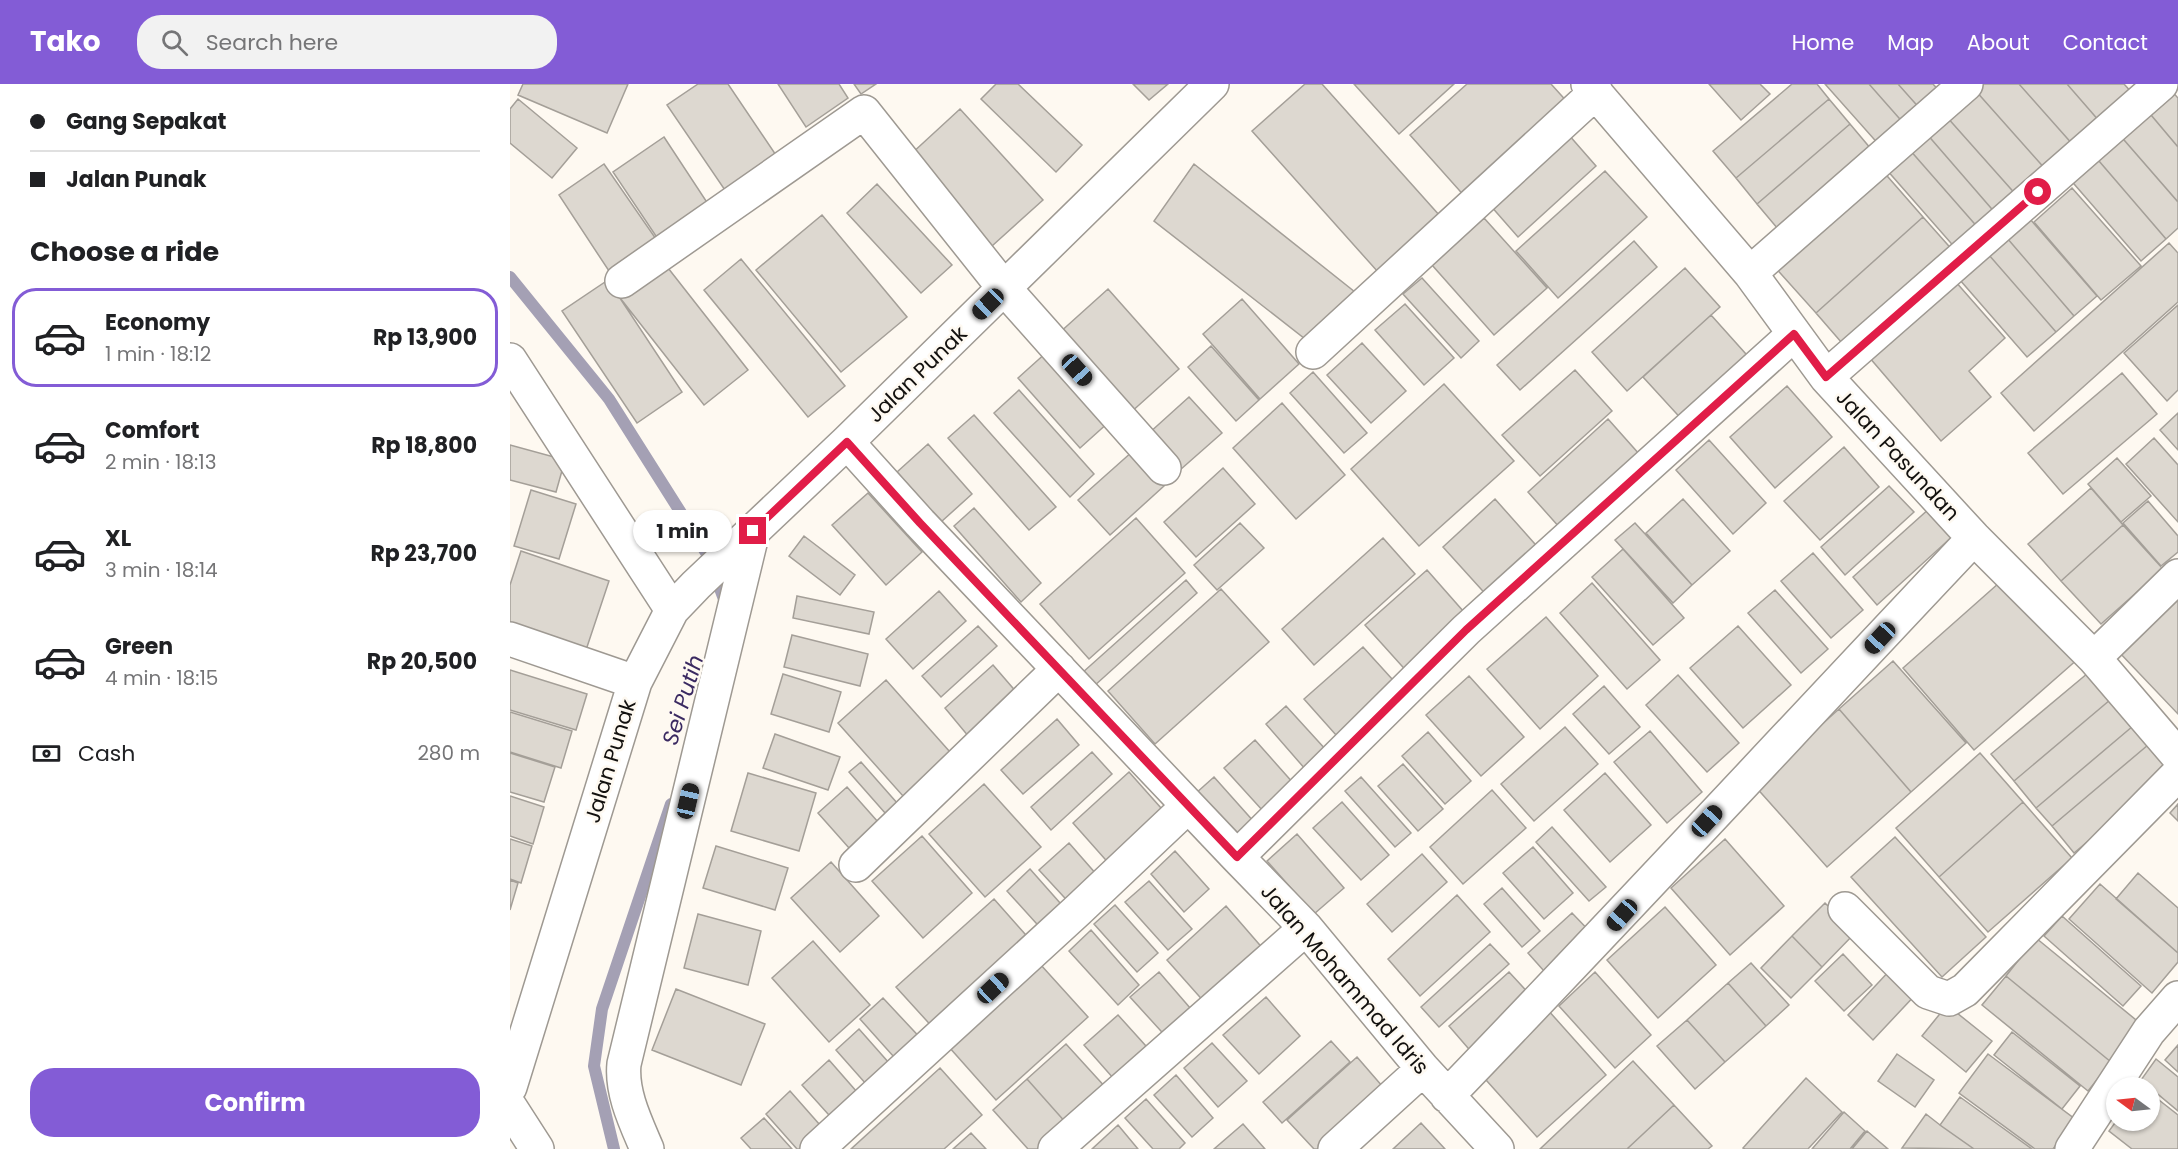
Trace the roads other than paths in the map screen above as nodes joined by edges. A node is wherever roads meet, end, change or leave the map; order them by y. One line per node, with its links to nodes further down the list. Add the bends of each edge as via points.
1 (1212, 84): 7 (street, Jalan Punak)
2 (1966, 84): 5 (street)
3 (2161, 84): 11 (street)
4 (1592, 88): 5 (street, Jalan Pasundan); 9 (street)
5 (1750, 273): 8 (street, Jalan Pasundan)
6 (622, 281): 7 (street, via 864,112)
7 (1004, 288): 12 (street, Jalan Punak); 13 (street)
8 (1794, 334): 11 (street, Jalan Pasundan); 25 (street, via 1466,630)
9 (1312, 352)
10 (510, 360): 17 (street)
11 (1826, 377): 15 (street, Jalan Pasundan)
12 (847, 442): 14 (street, Jalan Punak); 20 (street, Jalan Mohammad Idris)
13 (1164, 468)
14 (753, 531): 17 (street, Jalan Punak); 35 (street, via 624,1064 626,1091)
15 (1974, 538): 19 (street, Jalan Pasundan); 32 (street, via 1608,930)
16 (2178, 576): 19 (street)
17 (672, 610): 21 (street, Jalan Punak)
18 (510, 639): 21 (street)
19 (2094, 658): 22 (street, Jalan Pasundan)
20 (1059, 669): 24 (street, Jalan Mohammad Idris); 26 (street)
21 (634, 682): 31 (street, Jalan Punak)
22 (2178, 756)
23 (2178, 774): 27 (street, via 1965,990 1949,999 1928,992)
24 (1188, 806): 25 (street, Jalan Mohammad Idris); 36 (street)
25 (1237, 857): 28 (street, Jalan Mohammad Idris)
26 (856, 865)
27 (1845, 909)
28 (1306, 928): 30 (street, Jalan Mohammad Idris); 37 (street)
29 (2178, 998): 40 (street, via 2149,1031)
30 (1423, 1069): 32 (street, Jalan Mohammad Idris); 38 (street)
31 (510, 1087)
32 (1447, 1096): 39 (street, Jalan Mohammad Idris)
33 (510, 1107): 34 (street)
34 (537, 1149)
35 (647, 1149)
36 (817, 1149)
37 (1055, 1149)
38 (1335, 1149)
39 (1497, 1149)
40 (2072, 1149)

